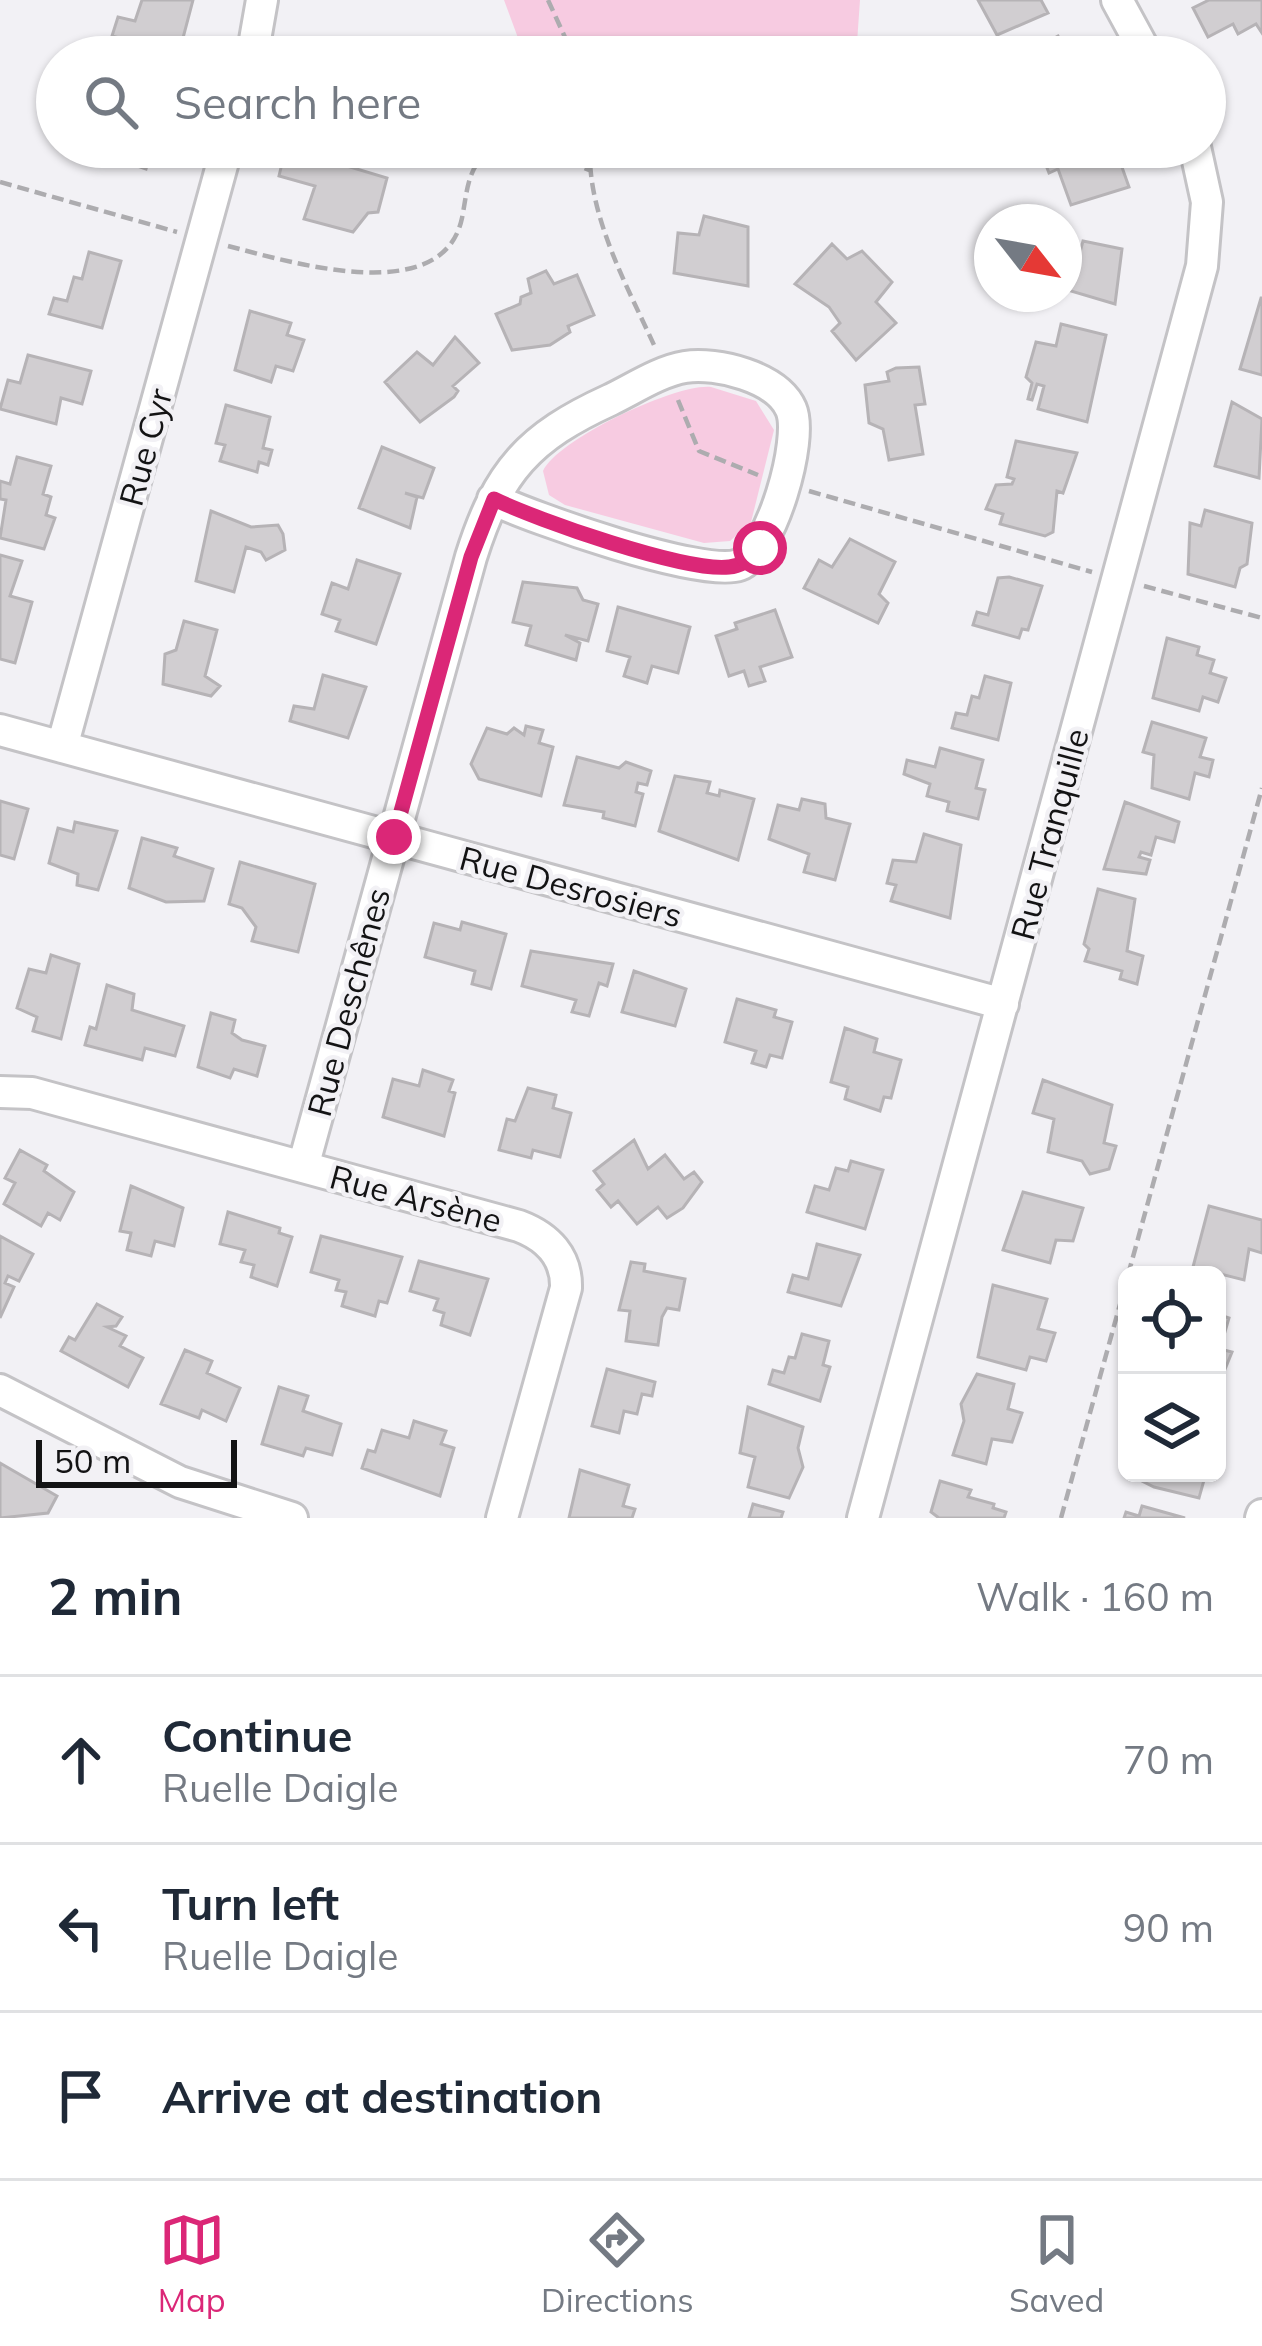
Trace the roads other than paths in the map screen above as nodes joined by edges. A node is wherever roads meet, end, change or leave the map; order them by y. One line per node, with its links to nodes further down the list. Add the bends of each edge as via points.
1 (262, 0): 3 (street)
2 (1117, 0): 4 (street)
3 (256, 36)
4 (1137, 36)
5 (221, 168): 9 (street, Rue Cyr)
6 (1201, 168): 11 (street, Rue Tranquille, via 1205,249)
7 (494, 499): 7 (street, Rue Deschênes, via 556,526 725,568 744,563 760,548 782,483 792,410 757,380 710,368 666,374 539,438); 10 (street, Rue Deschênes)
8 (0, 730): 9 (street, Rue Desrosiers)
9 (62, 747): 10 (street, Rue Desrosiers)
10 (394, 837): 11 (street, Rue Desrosiers); 13 (street, Rue Deschênes)
11 (1003, 1004): 17 (street, Rue Tranquille)
12 (0, 1092): 13 (street, Rue Arsène, via 32,1093)
13 (303, 1167): 16 (street, Rue Arsène, via 520,1226 558,1253 566,1288)
14 (0, 1390): 15 (street, via 180,1482)
15 (292, 1518)
16 (502, 1518)
17 (863, 1518)

